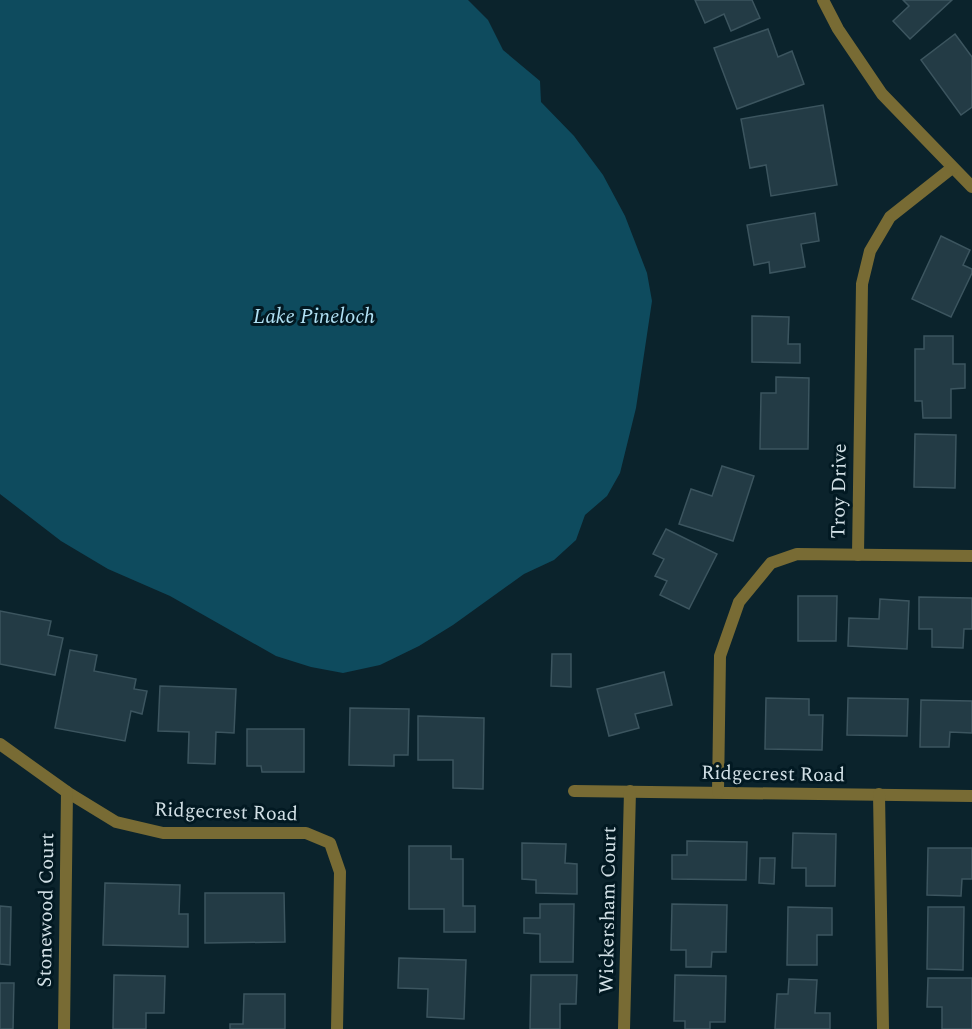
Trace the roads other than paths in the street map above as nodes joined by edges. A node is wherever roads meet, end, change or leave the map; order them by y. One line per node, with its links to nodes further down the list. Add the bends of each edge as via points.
1 (823, 0): 2 (street, via 882,94)
2 (952, 168): 3 (street); 4 (street, Troy Drive, via 890,217 870,251 862,284)
3 (972, 188)
4 (858, 555): 5 (street); 10 (street, Troy Drive, via 797,554 771,563 739,602 720,656)
5 (972, 556)
6 (0, 744): 9 (street, Ridgecrest Road)
7 (574, 790): 8 (street, Ridgecrest Road)
8 (630, 791): 10 (street, Ridgecrest Road); 15 (street, Wickersham Court)
9 (67, 792): 13 (street, Stonewood Court); 14 (street, Ridgecrest Road, via 116,822 163,833 306,833 330,843 340,872)
10 (718, 792): 11 (street, Ridgecrest Road)
11 (879, 794): 12 (street, Ridgecrest Road); 16 (street)
12 (972, 796)
13 (64, 1029)
14 (337, 1029)
15 (624, 1029)
16 (883, 1029)

